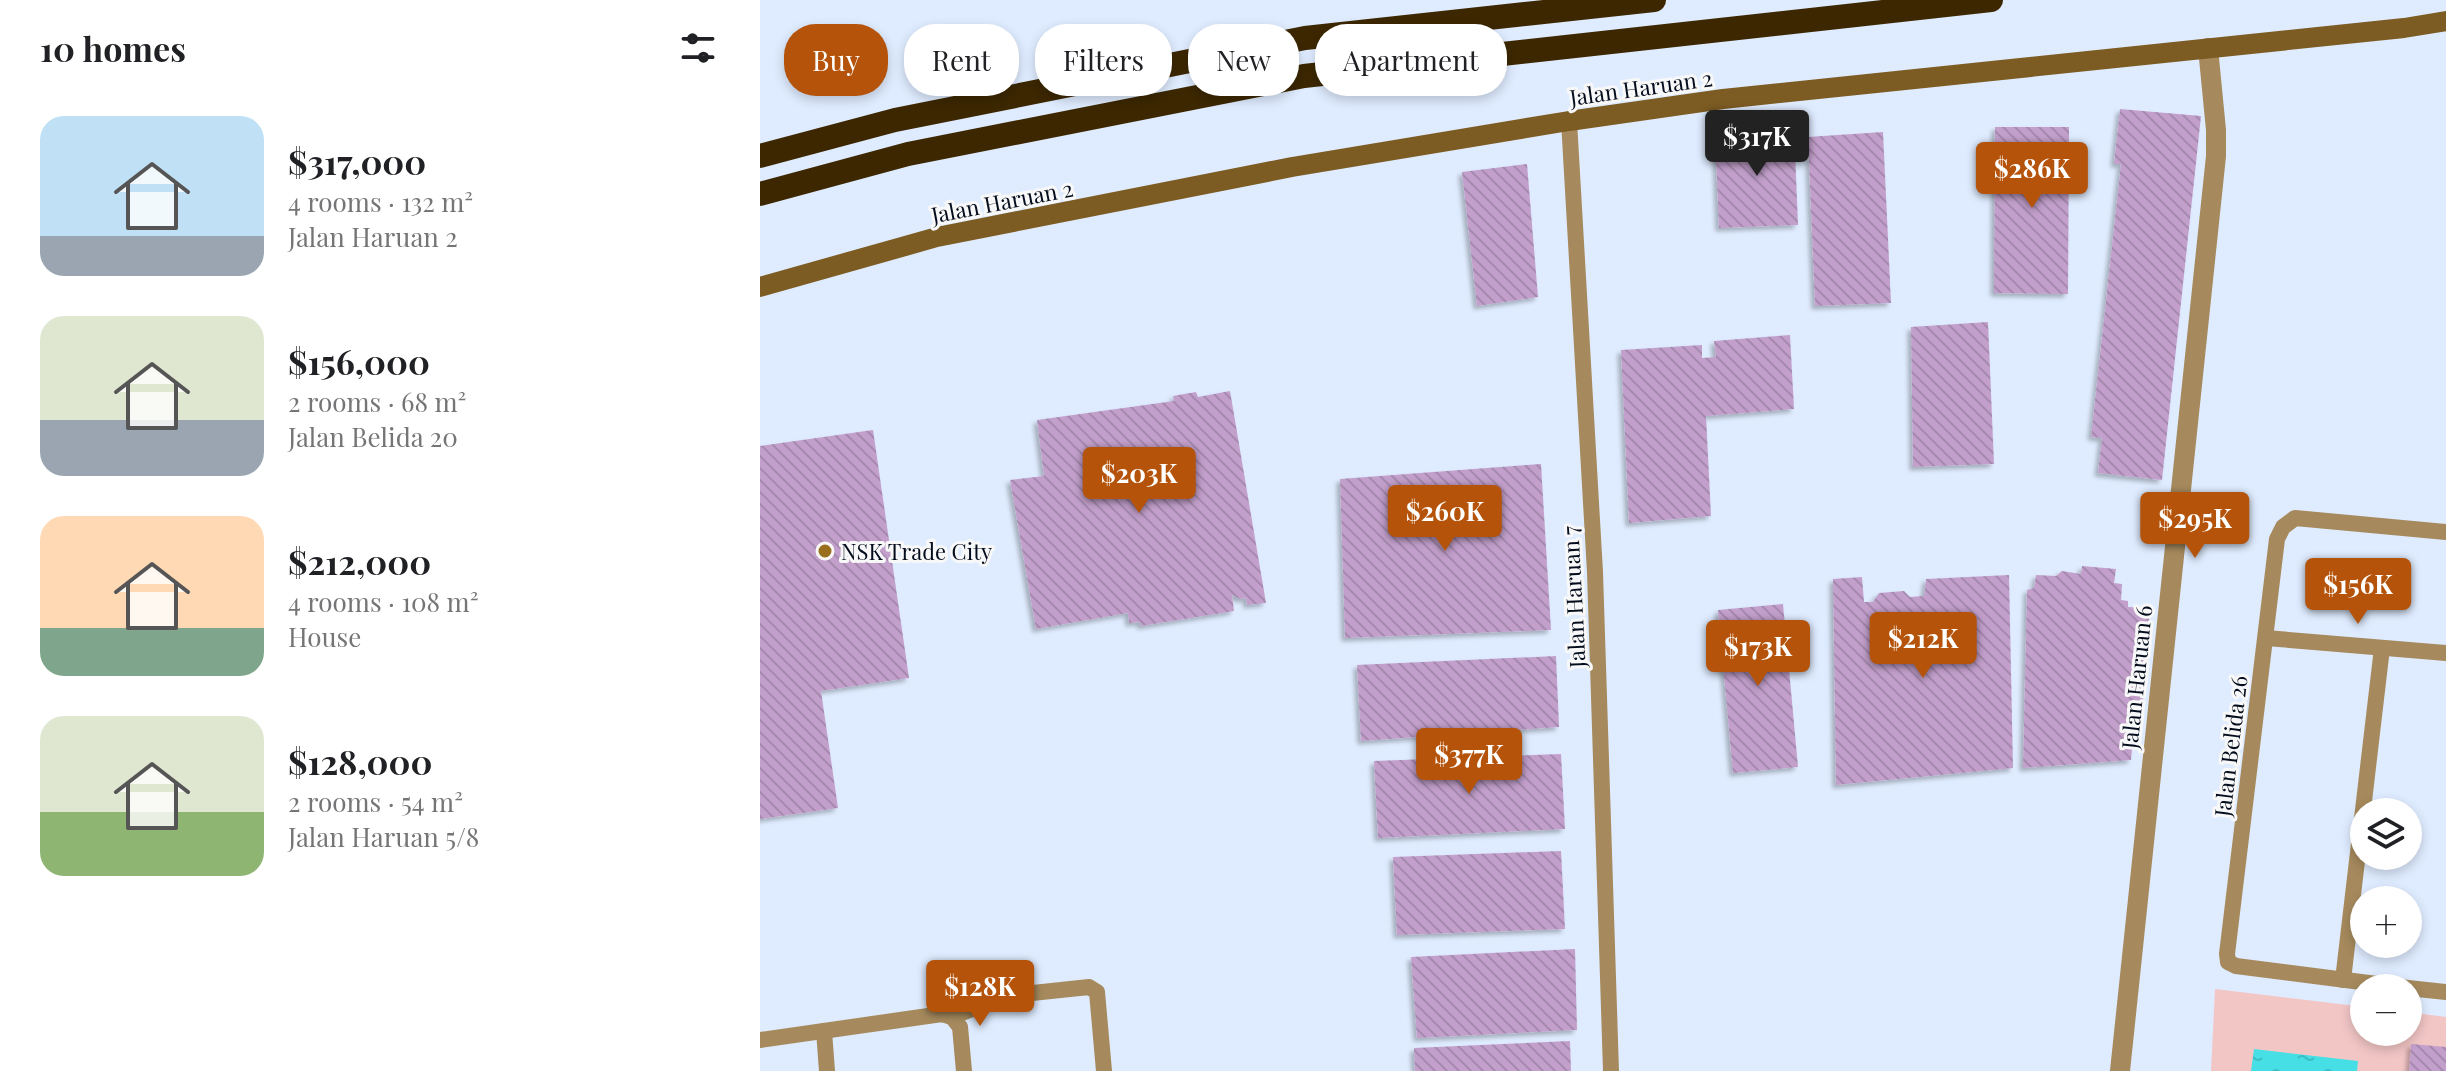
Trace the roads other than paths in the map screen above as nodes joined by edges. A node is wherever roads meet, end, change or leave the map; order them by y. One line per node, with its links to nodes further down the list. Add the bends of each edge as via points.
1 (1654, 0): 6 (highway, via 1305,38 895,120)
2 (1991, 0): 7 (highway, via 1304,76 908,154)
3 (2446, 21): 4 (main road, Jalan Haruan 2)
4 (2208, 48): 5 (main road, Jalan Haruan 2, via 1723,99); 24 (street, Jalan Haruan 6, via 2216,156)
5 (1569, 121): 8 (main road, Jalan Haruan 2, via 1292,167 937,237); 23 (street, Jalan Haruan 7, via 1595,572)
6 (760, 156)
7 (760, 194)
8 (760, 287)
9 (2446, 532): 10 (street, Jalan Belida 26, via 2295,518 2277,539)
10 (2266, 638): 11 (street); 13 (street, Jalan Belida 26, via 2228,962)
11 (2382, 648): 12 (street); 13 (street)
12 (2446, 653)
13 (2343, 980): 14 (street)
14 (2350, 981)
15 (2422, 989): 16 (street)
16 (2446, 992)
17 (952, 1017): 18 (street, via 942,1014); 21 (street, via 960,1027); 22 (street, via 1004,996 1093,988)
18 (824, 1031): 19 (street); 20 (street)
19 (760, 1040)
20 (827, 1071)
21 (964, 1071)
22 (1104, 1071)
23 (1611, 1071)
24 (2120, 1071)

